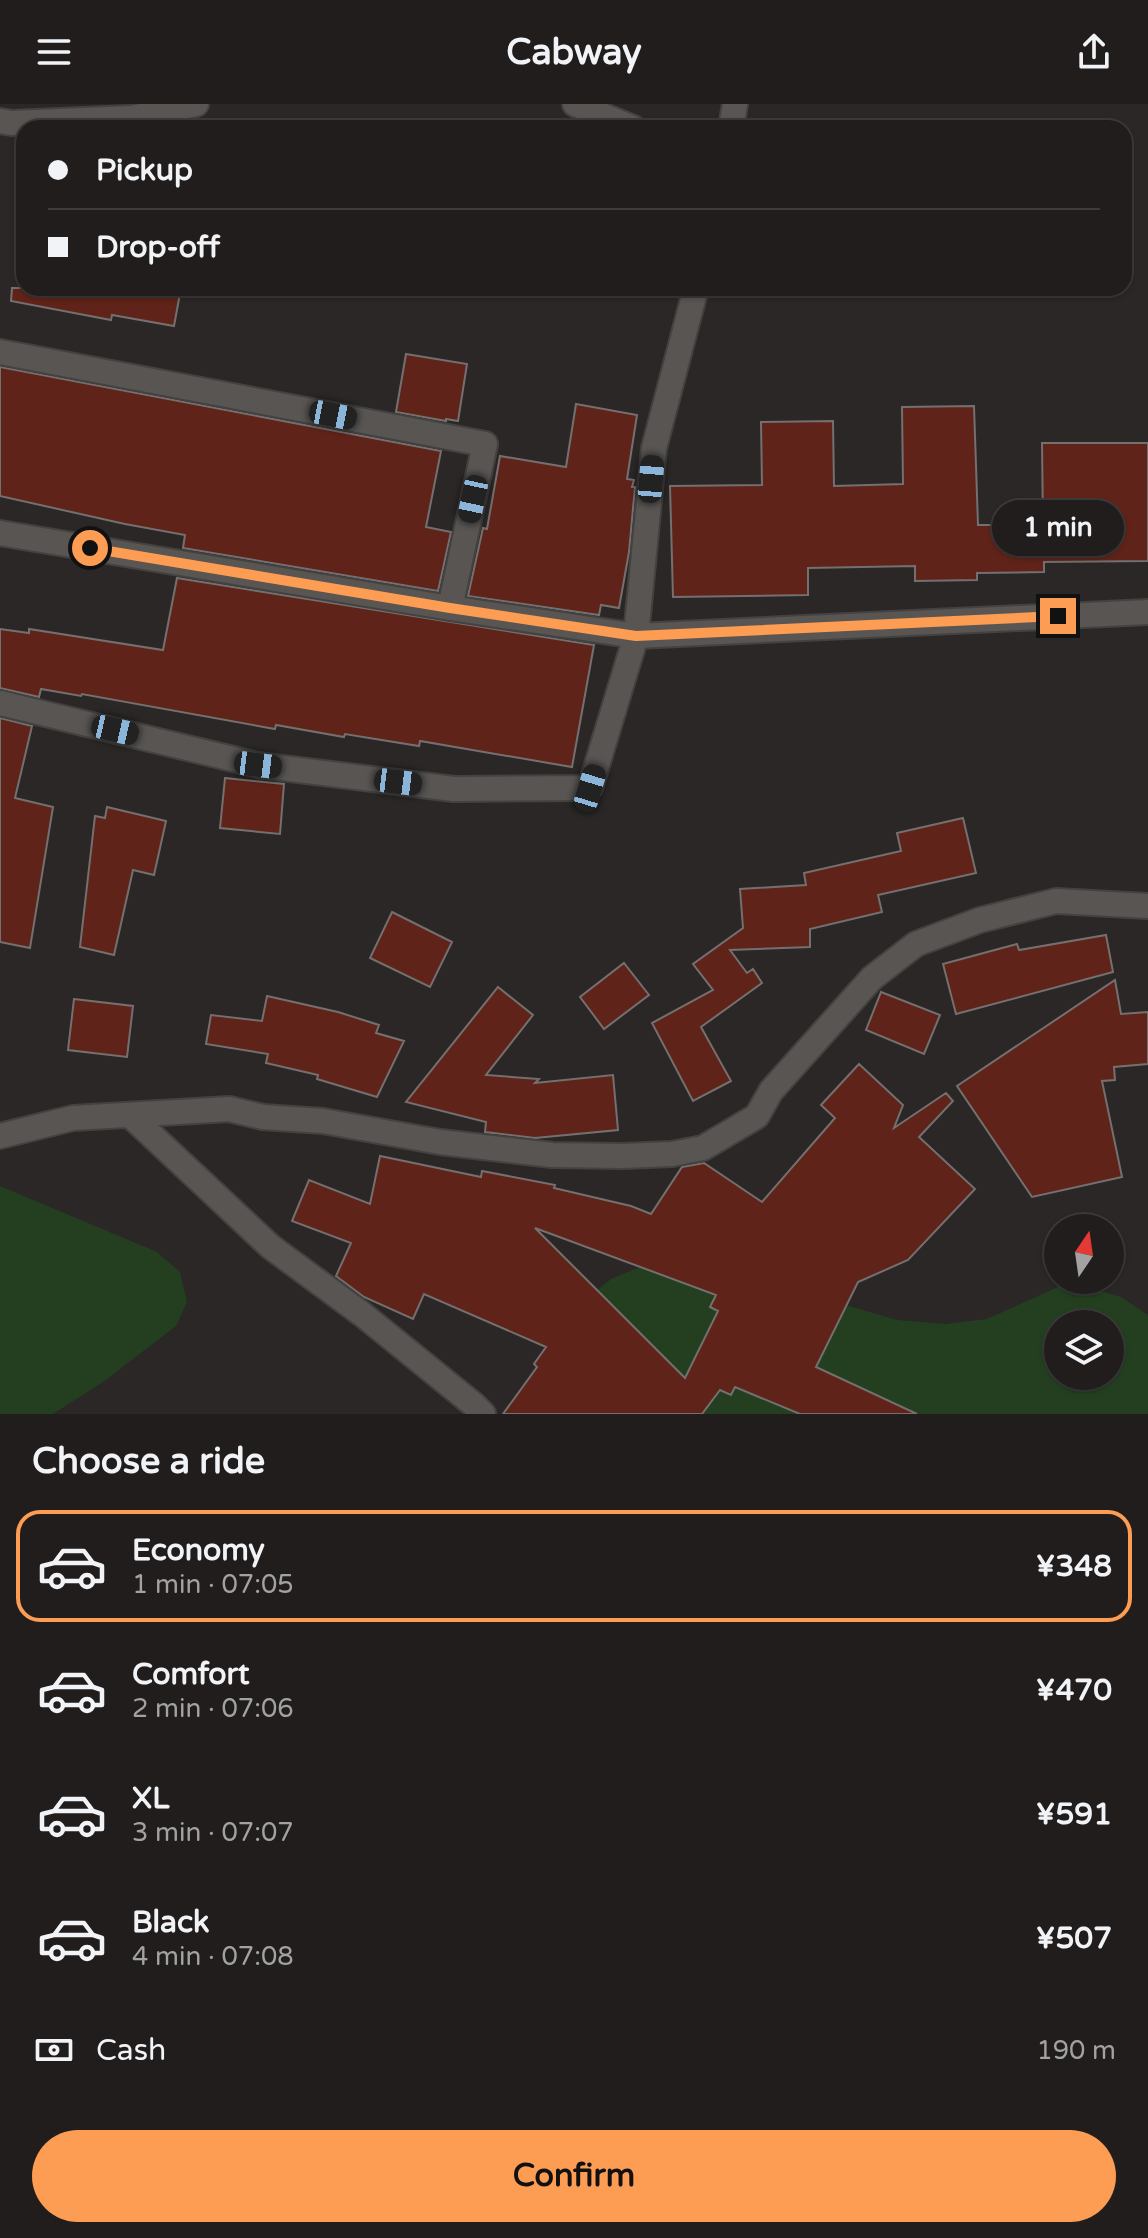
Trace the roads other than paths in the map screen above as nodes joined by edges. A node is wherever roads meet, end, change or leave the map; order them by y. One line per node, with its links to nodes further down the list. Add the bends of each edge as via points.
1 (196, 104): 3 (street, via 131,118)
2 (575, 104): 4 (street)
3 (83, 120)
4 (614, 120)
5 (694, 296): 10 (street, via 654,448)
6 (0, 352): 8 (street, via 485,444)
7 (0, 533): 8 (street)
8 (450, 608): 10 (street)
9 (1148, 612): 10 (street)
10 (636, 636): 11 (street, via 590,788 454,789 258,765)
11 (0, 703)
12 (1148, 906): 13 (street, via 1056,901 980,920 916,944 872,978 789,1069 757,1116 703,1148 672,1154 552,1155 229,1109)
13 (131, 1116): 14 (street, via 73,1118); 15 (street, via 271,1247)
14 (0, 1136)
15 (483, 1414)

